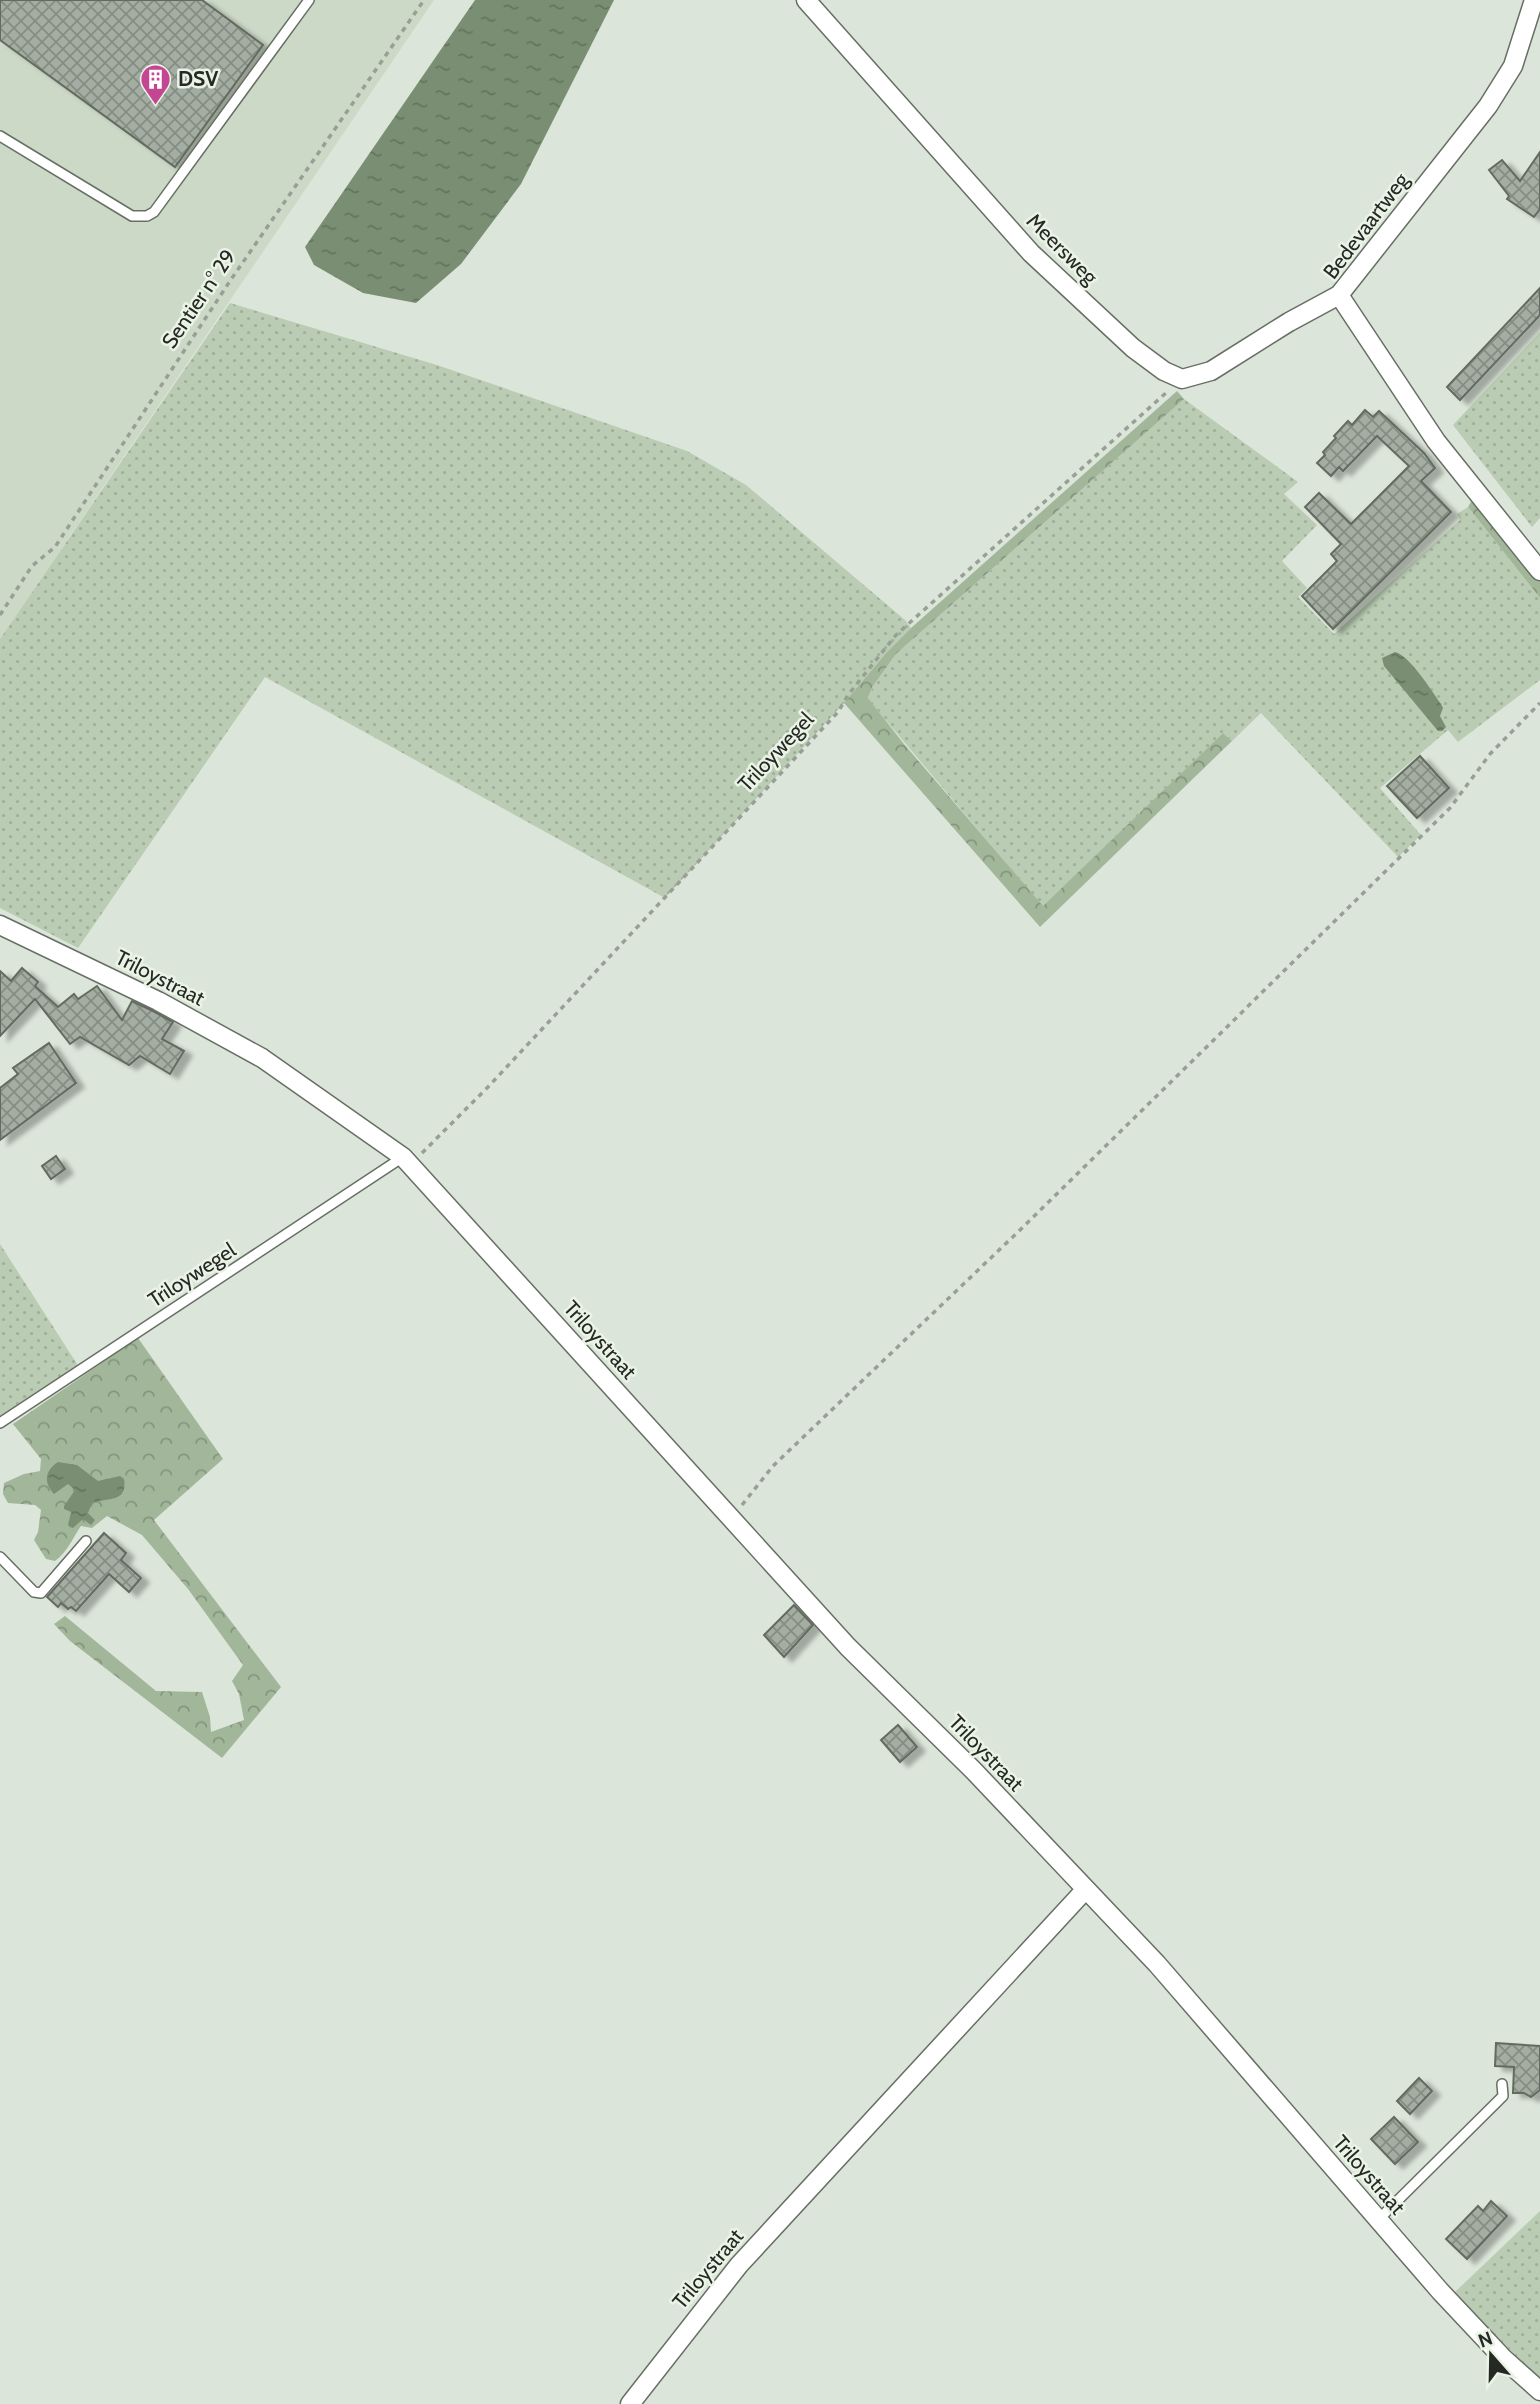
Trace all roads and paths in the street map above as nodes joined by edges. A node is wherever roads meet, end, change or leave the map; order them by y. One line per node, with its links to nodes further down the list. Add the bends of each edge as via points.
1 (309, 0): 5 (lane, via 147,216 132,215)
2 (424, 0): 9 (path, Sentier n° 29, via 230,281 55,547 32,566)
3 (806, 0): 7 (street, Meersweg, via 1031,253 1133,348)
4 (1534, 0): 6 (street, Bedevaartweg, via 1513,66 1488,106)
5 (0, 136)
6 (1339, 295): 7 (street, via 1211,371); 8 (street, Bedevaartweg, via 1436,441)
7 (1182, 379): 12 (path, Triloywegel, via 896,635 838,712 488,1087)
8 (1540, 571)
9 (0, 615)
10 (1540, 704): 14 (path, via 1490,754 1450,808 773,1466)
11 (0, 925): 12 (street, Triloystraat, via 158,1001 262,1058)
12 (406, 1161): 13 (lane, Triloywegel); 14 (street, Triloystraat)
13 (0, 1423)
14 (731, 1519): 17 (street, Triloystraat, via 848,1647 973,1770)
15 (86, 1541): 16 (lane, via 41,1593 34,1592)
16 (0, 1557)
17 (1085, 1890): 19 (street, Triloystraat, via 1157,1964); 21 (street, Triloystraat, via 739,2264)
18 (1502, 2084): 19 (lane, via 1503,2096)
19 (1378, 2220): 20 (street, Triloystraat, via 1503,2358)
20 (1540, 2391)
21 (630, 2404)

